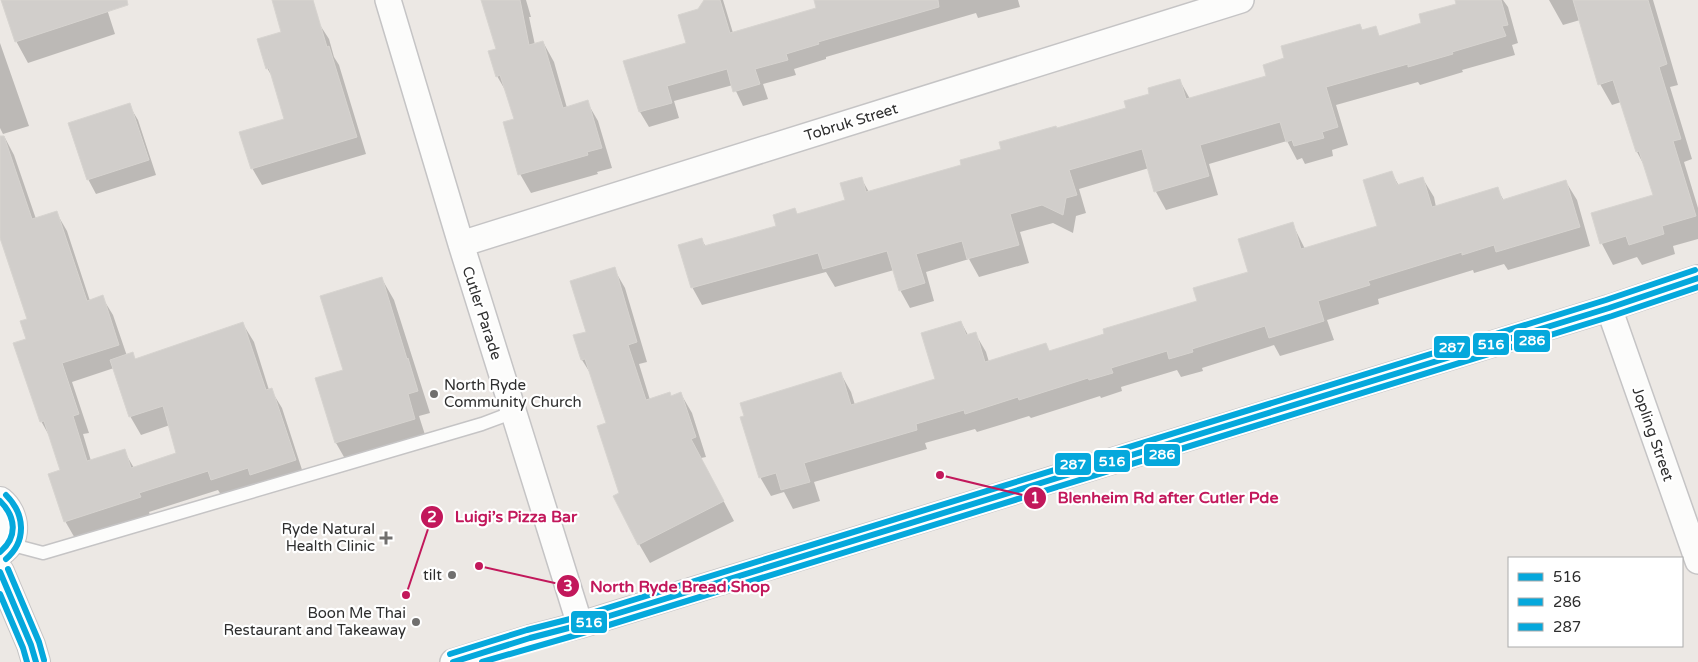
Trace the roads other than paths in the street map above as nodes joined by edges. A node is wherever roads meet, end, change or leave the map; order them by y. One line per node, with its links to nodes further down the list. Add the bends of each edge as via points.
1 (388, 0): 3 (street, Cutler Parade)
2 (1242, 0): 3 (street, Tobruk Street)
3 (461, 244): 6 (street, Cutler Parade)
4 (1698, 278): 5 (street)
5 (1609, 308): 9 (street, Jopling Street); 11 (street)
6 (514, 412): 8 (lane, via 43,553); 11 (street, Cutler Parade)
7 (0, 501): 8 (street, via 11,514 14,524 13,535)
8 (4, 548)
9 (1698, 561)
10 (0, 572): 12 (street)
11 (580, 625): 13 (street)
12 (36, 662)
13 (453, 662)

